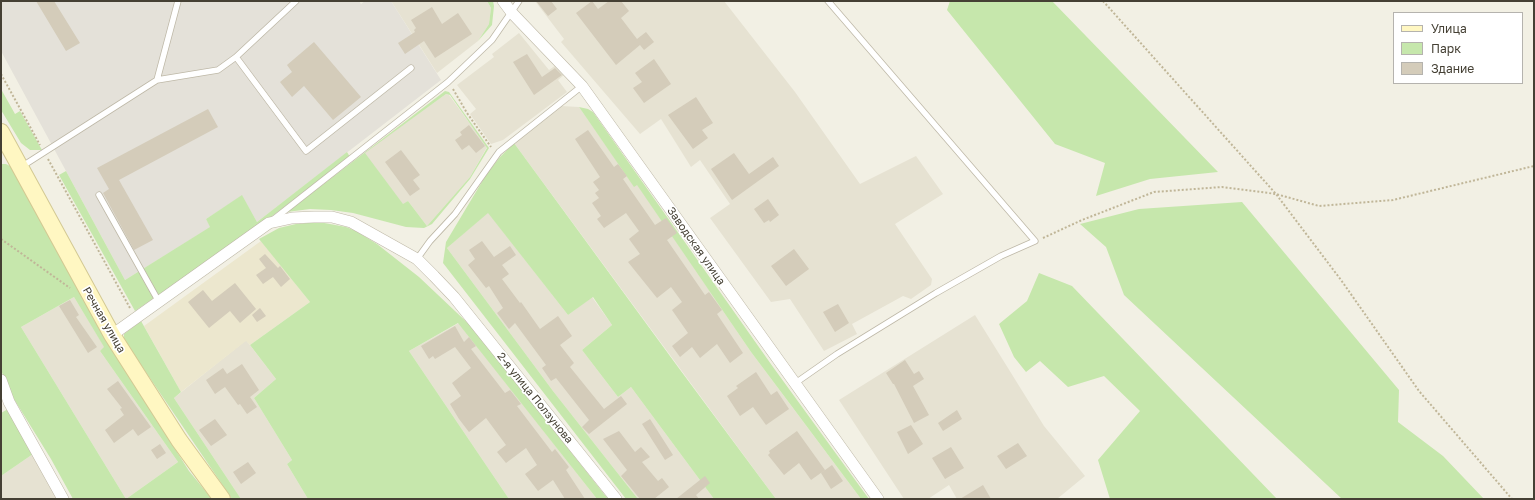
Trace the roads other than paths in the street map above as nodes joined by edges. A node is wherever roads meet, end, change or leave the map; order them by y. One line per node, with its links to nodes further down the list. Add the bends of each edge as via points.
1 (178, 1): 9 (lane)
2 (296, 1): 7 (lane)
3 (503, 1): 6 (street, Заводская улица)
4 (519, 1): 6 (lane)
5 (828, 1): 20 (lane, via 1035,241 1001,256 936,293 837,354)
6 (512, 13): 10 (street, Заводская улица); 15 (lane, via 492,40 448,82)
7 (236, 57): 8 (lane, via 306,151); 9 (lane, via 218,70)
8 (411, 68)
9 (157, 80): 13 (lane)
10 (582, 86): 16 (lane, via 497,155 455,214); 20 (street, Заводская улица)
11 (1, 132): 12 (street, Речная улица)
12 (5, 150): 13 (street, Речная улица)
13 (21, 168): 18 (street, Речная улица)
14 (99, 195): 17 (lane)
15 (269, 223): 16 (street, 2-я улица Ползунова, via 292,218 332,217 351,222); 17 (street)
16 (417, 259): 23 (street, 2-я улица Ползунова, via 454,297)
17 (159, 302): 18 (street)
18 (112, 335): 22 (street, Речная улица, via 179,440)
19 (1, 380): 21 (street, via 9,402)
20 (794, 384): 24 (street, Заводская улица)
21 (63, 499)
22 (222, 499)
23 (616, 499)
24 (878, 499)

